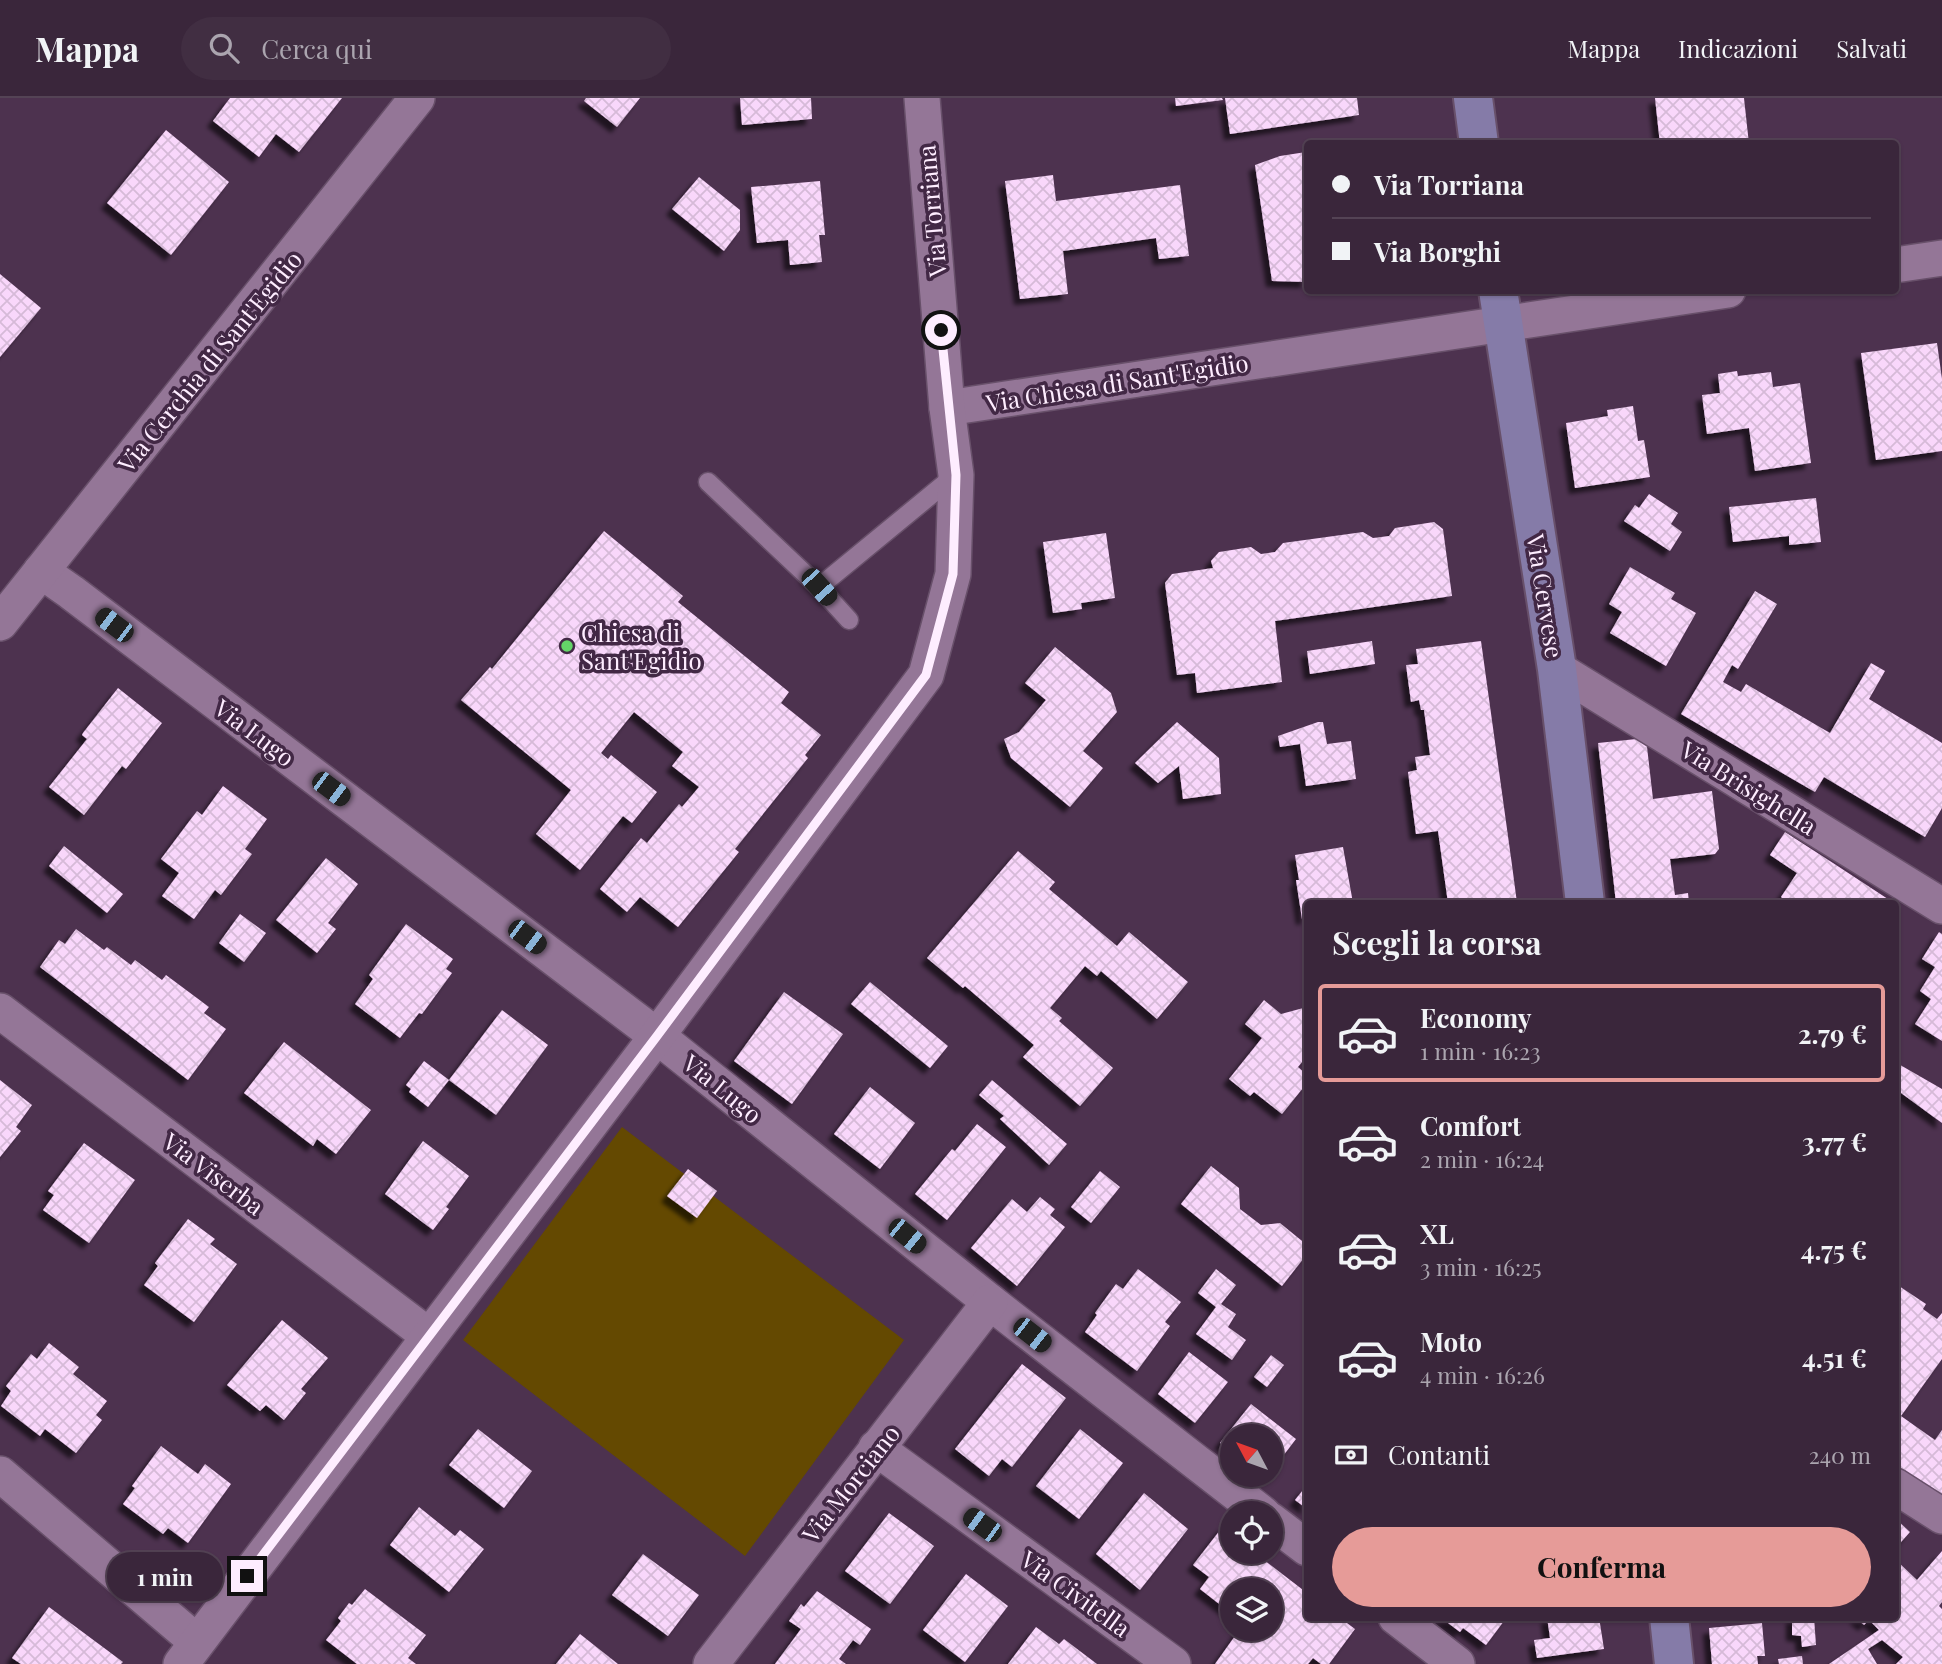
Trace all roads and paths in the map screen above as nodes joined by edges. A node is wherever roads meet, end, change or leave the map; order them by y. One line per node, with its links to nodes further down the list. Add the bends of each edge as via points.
1 (418, 98): 12 (street, Via Cerchia di Sant'Egidio)
2 (922, 98): 9 (street, Via Torriana)
3 (1472, 98): 4 (main road)
4 (1478, 140)
5 (1942, 258): 6 (street)
6 (1899, 264)
7 (1675, 294): 8 (street, Via Chiesa di Sant'Egidio)
8 (1501, 307): 9 (street, Via Chiesa di Sant'Egidio); 16 (main road, Via Cervese)
9 (947, 408): 10 (street)
10 (956, 475): 13 (lane); 20 (street, via 953,574 926,675)
11 (708, 482): 13 (lane)
12 (41, 571): 15 (street, Via Cerchia di Sant'Egidio); 20 (street, Via Lugo)
13 (819, 587): 14 (lane)
14 (849, 620)
15 (0, 623)
16 (1557, 669): 17 (main road, Via Cervese); 18 (street, Via Brisighella)
17 (1585, 900)
18 (1942, 906)
19 (0, 1011): 22 (street, Via Viserba)
20 (657, 1036): 21 (street, Via Lugo); 22 (street)
21 (990, 1302): 23 (street, Via Morciano); 26 (street, Via Lugo)
22 (429, 1336): 32 (street)
23 (876, 1448): 33 (street, Via Morciano); 34 (street, Via Civitella)
24 (0, 1474): 32 (street)
25 (1899, 1489): 27 (street)
26 (1246, 1501)
27 (1942, 1516)
28 (1283, 1530): 29 (street)
29 (1304, 1546)
30 (1401, 1621): 35 (street)
31 (1669, 1621): 36 (main road)
32 (189, 1653)
33 (711, 1664)
34 (1173, 1664)
35 (1457, 1664)
36 (1674, 1664)

